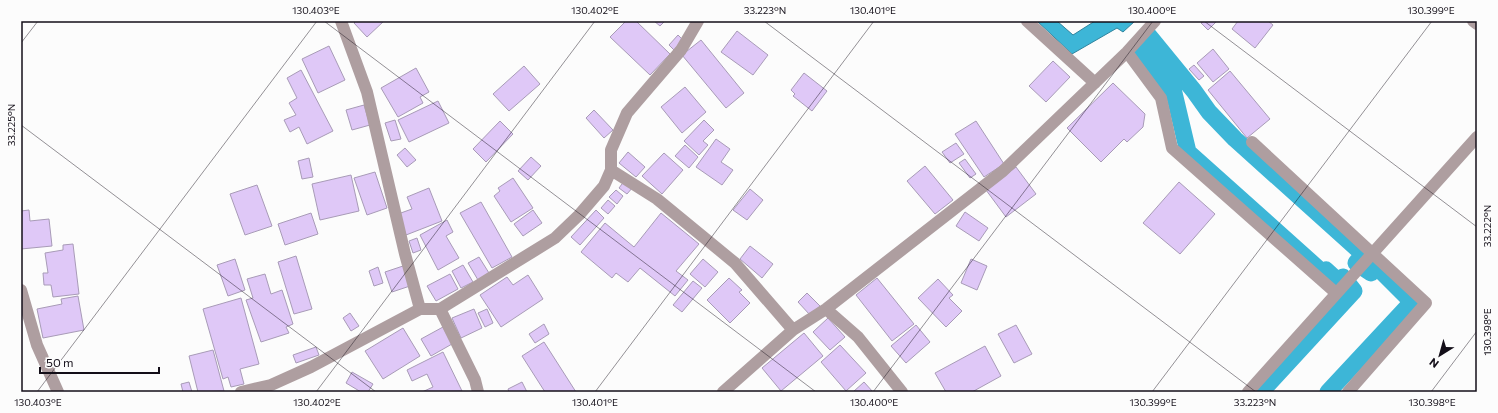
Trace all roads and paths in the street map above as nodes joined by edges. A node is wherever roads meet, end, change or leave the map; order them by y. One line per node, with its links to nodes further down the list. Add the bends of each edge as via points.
1 (341, 21): 15 (street, via 367,92)
2 (698, 21): 11 (street, via 681,50 627,113 611,150)
3 (1027, 21): 8 (street)
4 (1155, 21): 7 (street)
5 (1473, 21): 6 (street)
6 (1477, 24)
7 (1127, 52): 8 (street); 13 (street, via 1161,98 1172,148)
8 (1095, 83): 17 (street, via 1003,171)
9 (1477, 137): 12 (street)
10 (1252, 142): 12 (street)
11 (611, 170): 16 (street, via 604,186 555,238); 18 (street, via 657,200 735,263)
12 (1373, 252): 13 (street); 25 (street, via 1426,303)
13 (1340, 289): 24 (street)
14 (21, 290): 19 (street, via 37,345)
15 (420, 309): 16 (street); 20 (street, via 311,368 271,386)
16 (440, 309): 21 (street, via 475,380)
17 (826, 309): 18 (street); 23 (street, via 858,337)
18 (793, 330): 22 (street)
19 (58, 392)
20 (241, 392)
21 (478, 392)
22 (723, 392)
23 (902, 392)
24 (1248, 392)
25 (1348, 392)

